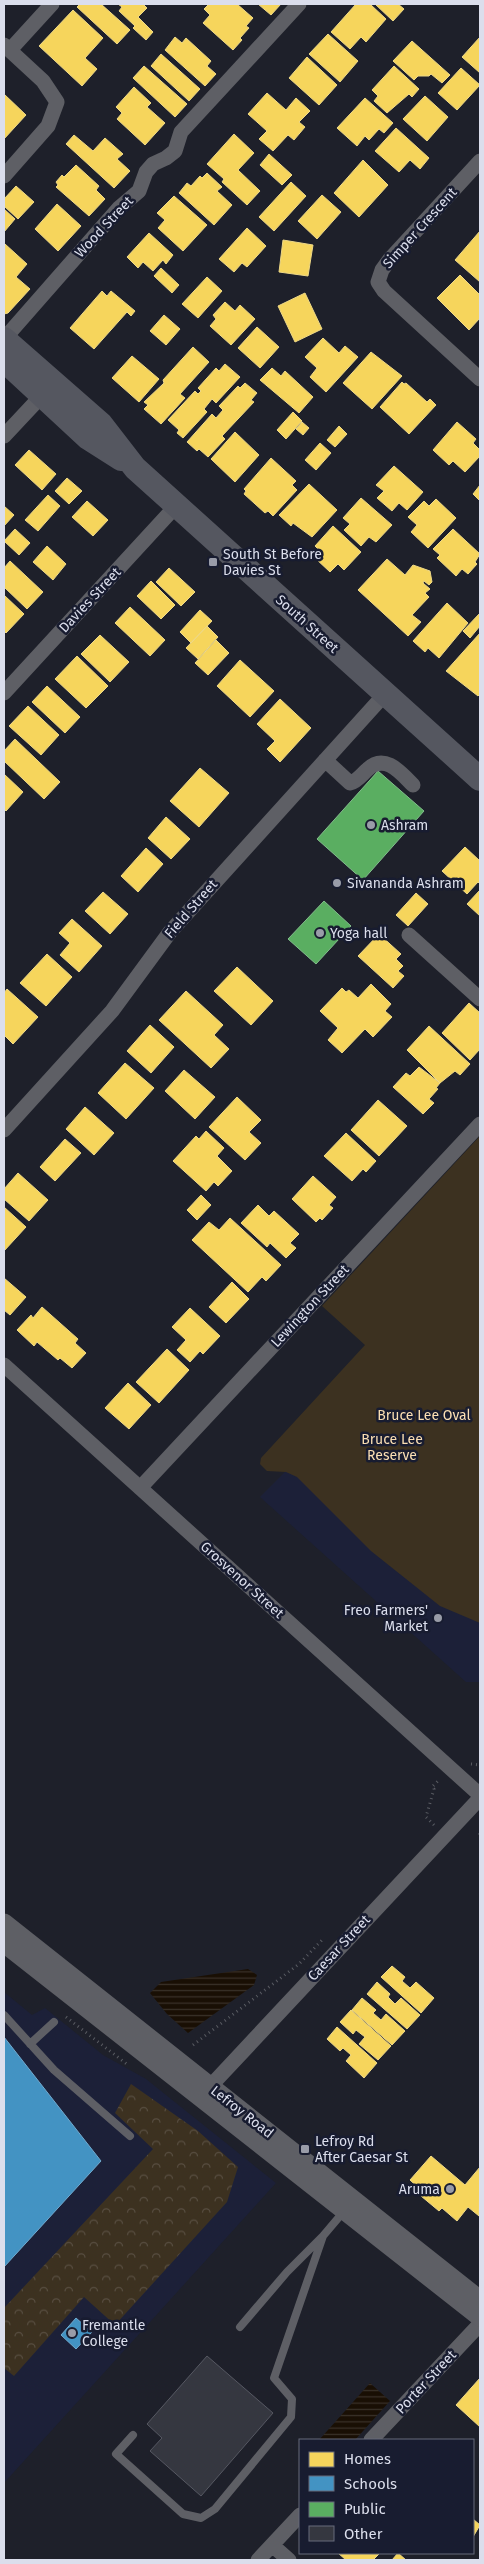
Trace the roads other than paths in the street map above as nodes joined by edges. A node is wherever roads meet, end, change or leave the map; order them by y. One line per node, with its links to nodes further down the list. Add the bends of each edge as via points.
1 (52, 4): 3 (street)
2 (299, 4): 6 (street, Wood Street, via 181,132 175,151 153,164 139,190 119,208)
3 (7, 47): 5 (street, via 44,82 57,102 48,126)
4 (480, 160): 8 (street, Simper Crescent, via 390,259 378,282)
5 (4, 176)
6 (4, 339): 9 (main road, South Street)
7 (4, 360): 9 (main road, South Street)
8 (480, 378)
9 (48, 389): 10 (street); 11 (main road, South Street, via 101,424 135,468)
10 (4, 436)
11 (176, 506): 12 (street, Davies Street); 13 (main road, South Street)
12 (4, 693)
13 (385, 694): 14 (street, Field Street); 15 (main road, South Street)
14 (325, 760): 16 (street, via 350,784 369,767 380,763 391,766); 20 (street, Field Street, via 170,932 112,1011)
15 (480, 779)
16 (413, 785)
17 (409, 935): 18 (street)
18 (480, 999)
19 (480, 1124): 22 (street, Lewington Street)
20 (4, 1130)
21 (4, 1365): 22 (street, Grosvenor Street)
22 (140, 1488): 23 (street, Grosvenor Street)
23 (480, 1796): 29 (street, Caesar Street)
24 (4, 1923): 29 (street, Lefroy Road)
25 (4, 1943): 29 (street, Lefroy Road)
26 (4, 2015): 28 (lane)
27 (54, 2022): 28 (lane)
28 (30, 2044): 30 (lane, via 66,2081)
29 (204, 2092): 31 (street, Lefroy Road)
30 (130, 2136)
31 (348, 2206): 32 (lane); 33 (street, Lefroy Road); 34 (street, Lefroy Road)
32 (323, 2236): 36 (lane); 37 (lane, via 274,2378 292,2399 291,2417 215,2509 201,2518 183,2514 116,2454)
33 (480, 2300)
34 (480, 2317)
35 (480, 2324): 38 (street, Porter Street)
36 (240, 2327)
37 (133, 2435)
38 (372, 2439)
39 (299, 2516): 40 (street)
40 (272, 2545): 41 (street); 42 (street)
41 (258, 2560)
42 (288, 2560)

